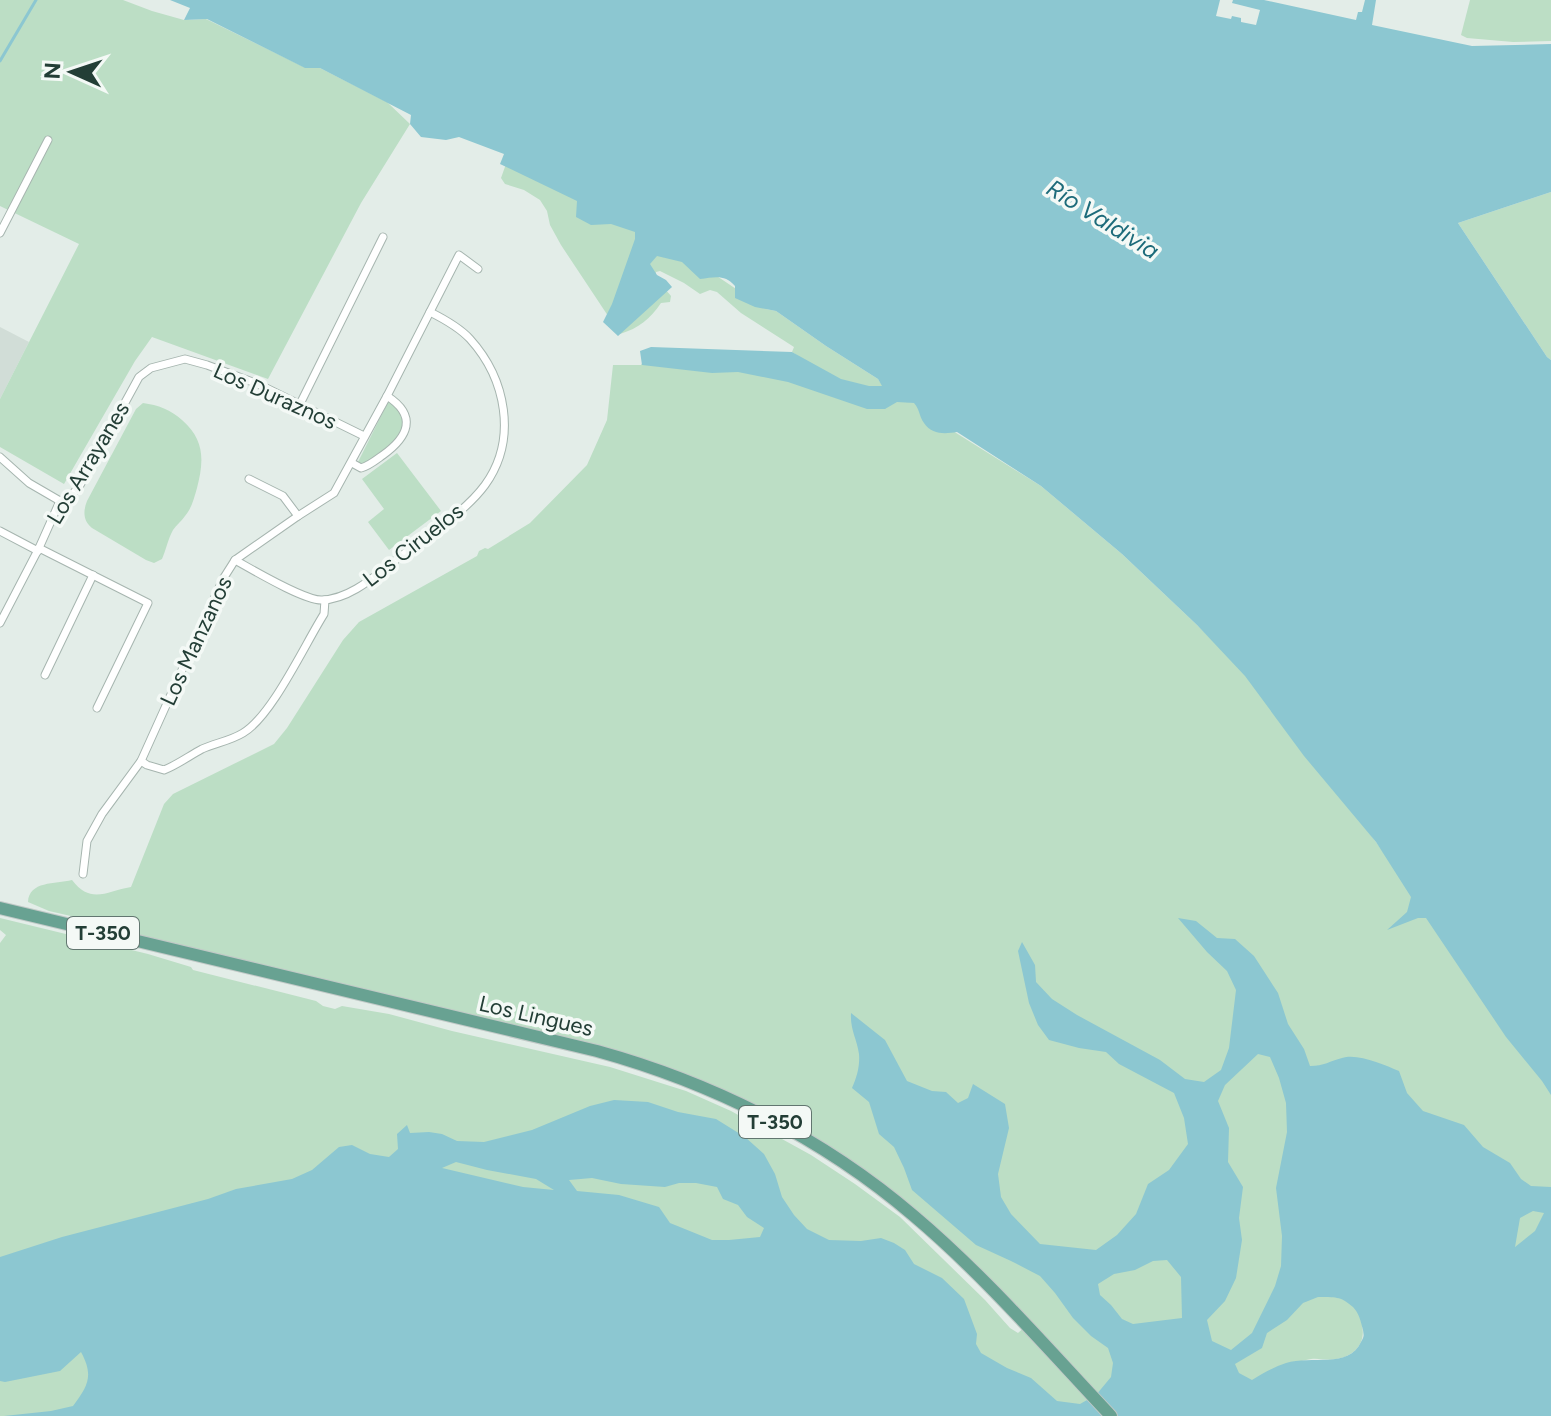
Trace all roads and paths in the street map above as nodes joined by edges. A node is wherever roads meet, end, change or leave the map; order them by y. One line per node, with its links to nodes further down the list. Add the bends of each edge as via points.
1 (48, 140): 2 (street)
2 (0, 233)
3 (383, 237): 8 (street)
4 (478, 269): 5 (street, Los Manzanos, via 459,255)
5 (430, 312): 7 (street, Los Manzanos); 19 (street, Los Ciruelos, via 468,338 492,372 504,412 498,459 485,485 453,517 358,588)
6 (185, 359): 8 (street, Los Duraznos); 13 (street, Los Arrayanes, via 151,368 139,377 80,485)
7 (387, 396): 9 (street, Los Manzanos); 11 (street, via 403,411 408,425 403,438 368,466)
8 (300, 404): 9 (street, Los Duraznos)
9 (364, 436): 11 (street, Los Manzanos)
10 (0, 457): 13 (street)
11 (352, 463): 14 (street, Los Manzanos, via 334,493)
12 (249, 479): 14 (street, via 283,496)
13 (60, 501): 16 (street, Los Arrayanes)
14 (298, 516): 17 (street, Los Manzanos)
15 (0, 531): 16 (street, Los Arrayanes)
16 (38, 549): 18 (street); 20 (street, Los Arrayanes)
17 (235, 560): 19 (street, via 308,599); 23 (street, Los Manzanos)
18 (93, 575): 21 (street); 22 (street, via 148,603)
19 (325, 600): 23 (street, via 324,614 269,706 244,733 164,770)
20 (0, 623)
21 (45, 675)
22 (97, 708)
23 (141, 761): 24 (street, Los Manzanos, via 87,841)
24 (83, 874)
25 (0, 908): 26 (main road, Los Lingues / T-350, via 597,1051 677,1076 754,1109 850,1166 926,1226)
26 (1111, 1416)

